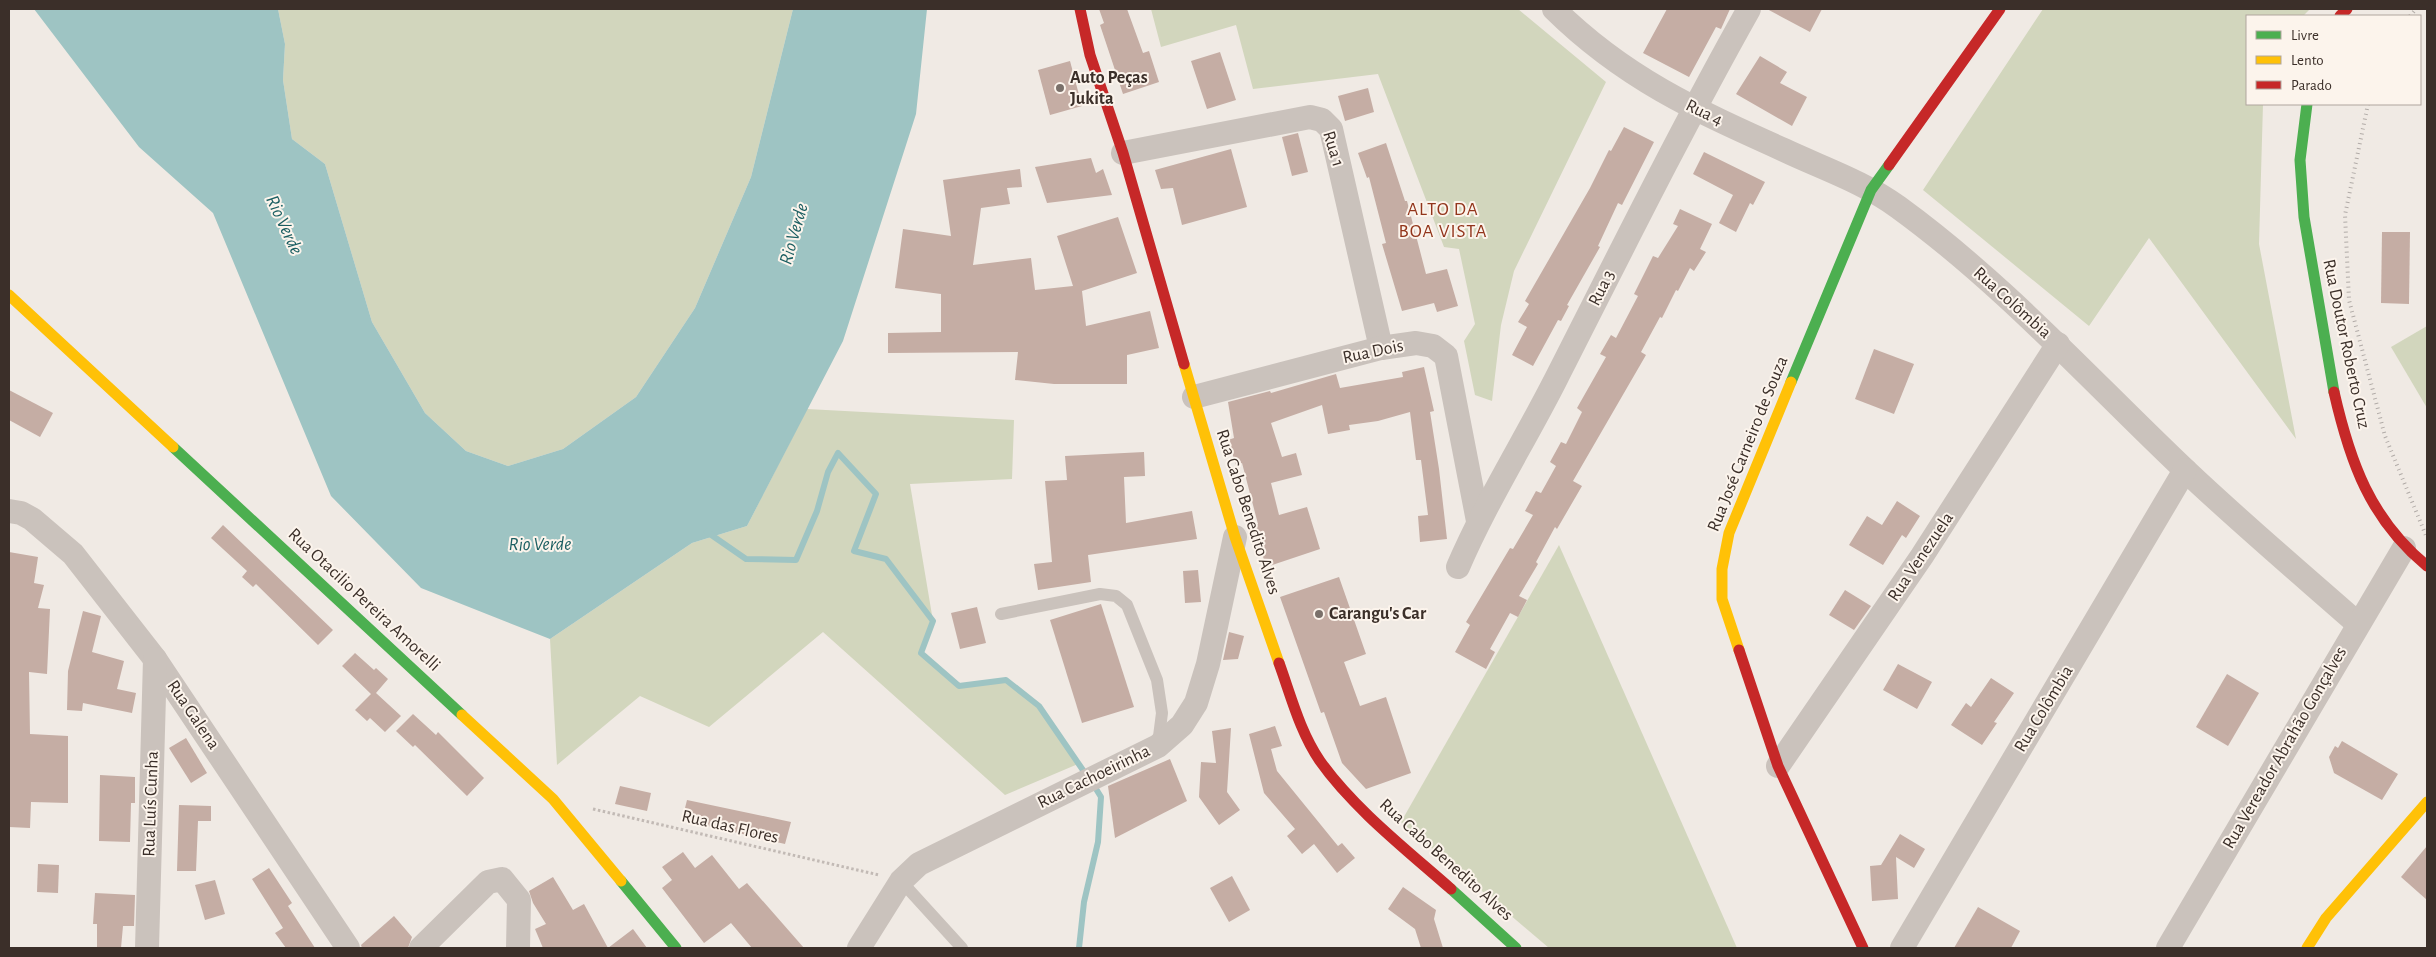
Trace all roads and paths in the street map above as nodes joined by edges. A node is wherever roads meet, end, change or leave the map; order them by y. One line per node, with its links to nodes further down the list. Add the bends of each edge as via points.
1 (1080, 9): 7 (main road, Rua Cabo Benedito Alves, via 1090,55)
2 (1554, 9): 6 (street, Rua 4, via 1615,62)
3 (1748, 9): 6 (street, Rua 3)
4 (2000, 9): 8 (main road, Rua José Carneiro de Souza)
5 (2307, 105): 17 (main road, Rua Doutor Roberto Cruz, via 2301,164 2306,234 2331,376 2362,483 2385,526)
6 (1692, 109): 8 (street, Rua 4); 15 (street, Rua 3, via 1535,420)
7 (1123, 153): 11 (street, Rua 1, via 1310,117 1322,120 1331,129); 12 (main road, Rua Cabo Benedito Alves)
8 (1871, 190): 10 (street, Rua Colômbia, via 1943,241); 24 (main road, Rua José Carneiro de Souza, via 1729,533 1722,569 1722,599)
9 (9, 295): 32 (main road, Rua Otacilio Pereira Amorelli, via 553,799)
10 (2058, 344): 13 (street, Rua Colômbia); 24 (street, Rua Venezuela, via 1922,556)
11 (1381, 348): 12 (street, Rua Dois); 15 (street, Rua Dois, via 1416,343 1433,346 1446,356)
12 (1194, 397): 16 (main road, Rua Cabo Benedito Alves)
13 (2185, 470): 21 (street, Rua Colômbia); 37 (street, Rua Colômbia)
14 (9, 511): 22 (street, Rua Galena, via 32,519 73,554)
15 (1478, 521): 19 (street, Rua 3)
16 (1235, 537): 23 (street, Rua Cachoeirinha, via 1208,664 1196,703 1182,725); 35 (main road, Rua Cabo Benedito Alves, via 1303,730 1320,762 1396,840)
17 (2404, 548): 18 (main road, Rua Doutor Roberto Cruz); 21 (street, Rua Vereador Abrahão Gonçalves)
18 (2427, 566)
19 (1458, 567)
20 (1001, 614): 23 (lane, via 1100,594 1116,596 1127,605 1157,680 1162,713)
21 (2358, 624): 38 (street, Rua Vereador Abrahão Gonçalves)
22 (155, 659): 28 (street, Rua Luís Cunha); 29 (street, Rua Galena)
23 (1158, 746): 27 (street, Rua Cachoeirinha, via 919,864)
24 (1778, 766): 36 (main road, Rua José Carneiro de Souza)
25 (2427, 802): 39 (main road, via 2326,918)
26 (591, 808): 27 (path, Rua das Flores)
27 (901, 880): 33 (street, Rua Cachoeirinha); 34 (lane)
28 (147, 948)
29 (348, 948)
30 (421, 948): 31 (street, via 488,882 502,879 519,900)
31 (518, 948)
32 (676, 948)
33 (859, 948)
34 (962, 948)
35 (1516, 948)
36 (1863, 948)
37 (1902, 948)
38 (2168, 948)
39 (2307, 948)

